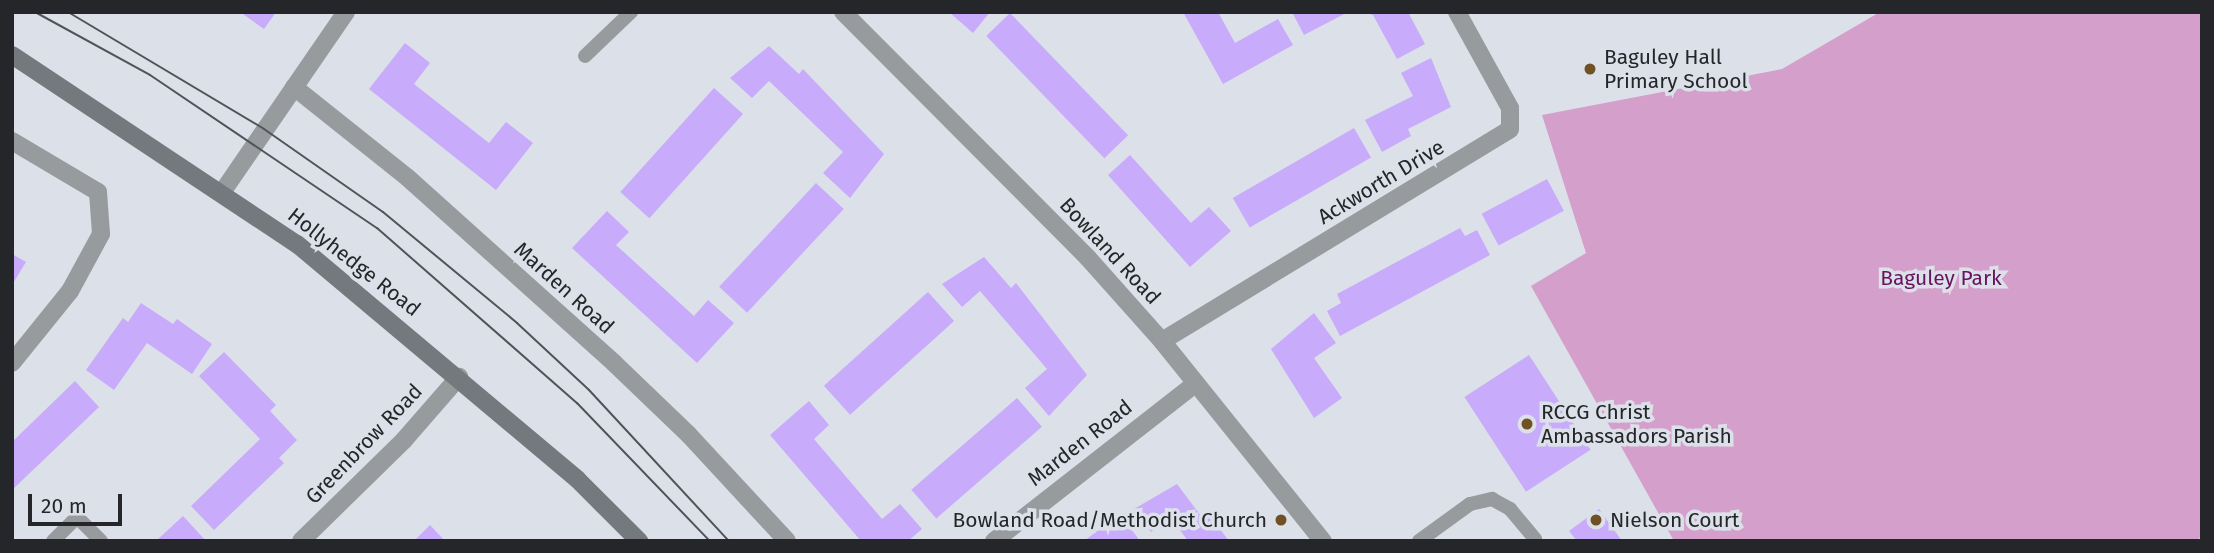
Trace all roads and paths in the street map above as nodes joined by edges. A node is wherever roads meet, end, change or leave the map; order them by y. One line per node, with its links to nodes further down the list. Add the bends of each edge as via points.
1 (346, 12): 7 (street)
2 (631, 12): 6 (lane)
3 (843, 12): 10 (street, Bowland Road, via 1088,258)
4 (1457, 12): 10 (street, Ackworth Drive, via 1510,108 1510,129)
5 (12, 55): 9 (street, Hollyhedge Road)
6 (585, 56)
7 (294, 87): 9 (street); 19 (street, Marden Road, via 408,177 614,363)
8 (12, 141): 11 (street, via 98,192 101,234 70,292)
9 (223, 191): 12 (street, Hollyhedge Road, via 307,252)
10 (1162, 341): 13 (street, Bowland Road)
11 (12, 363)
12 (459, 377): 17 (street, Greenbrow Road, via 404,440); 18 (street, Hollyhedge Road, via 577,479)
13 (1196, 383): 20 (street, Marden Road); 21 (street, Bowland Road)
14 (1535, 539): 22 (lane, via 1510,509 1492,499 1470,504)
15 (53, 541): 16 (lane, via 77,517)
16 (101, 541)
17 (301, 541)
18 (639, 541)
19 (787, 541)
20 (994, 541)
21 (1323, 541)
22 (1419, 541)

